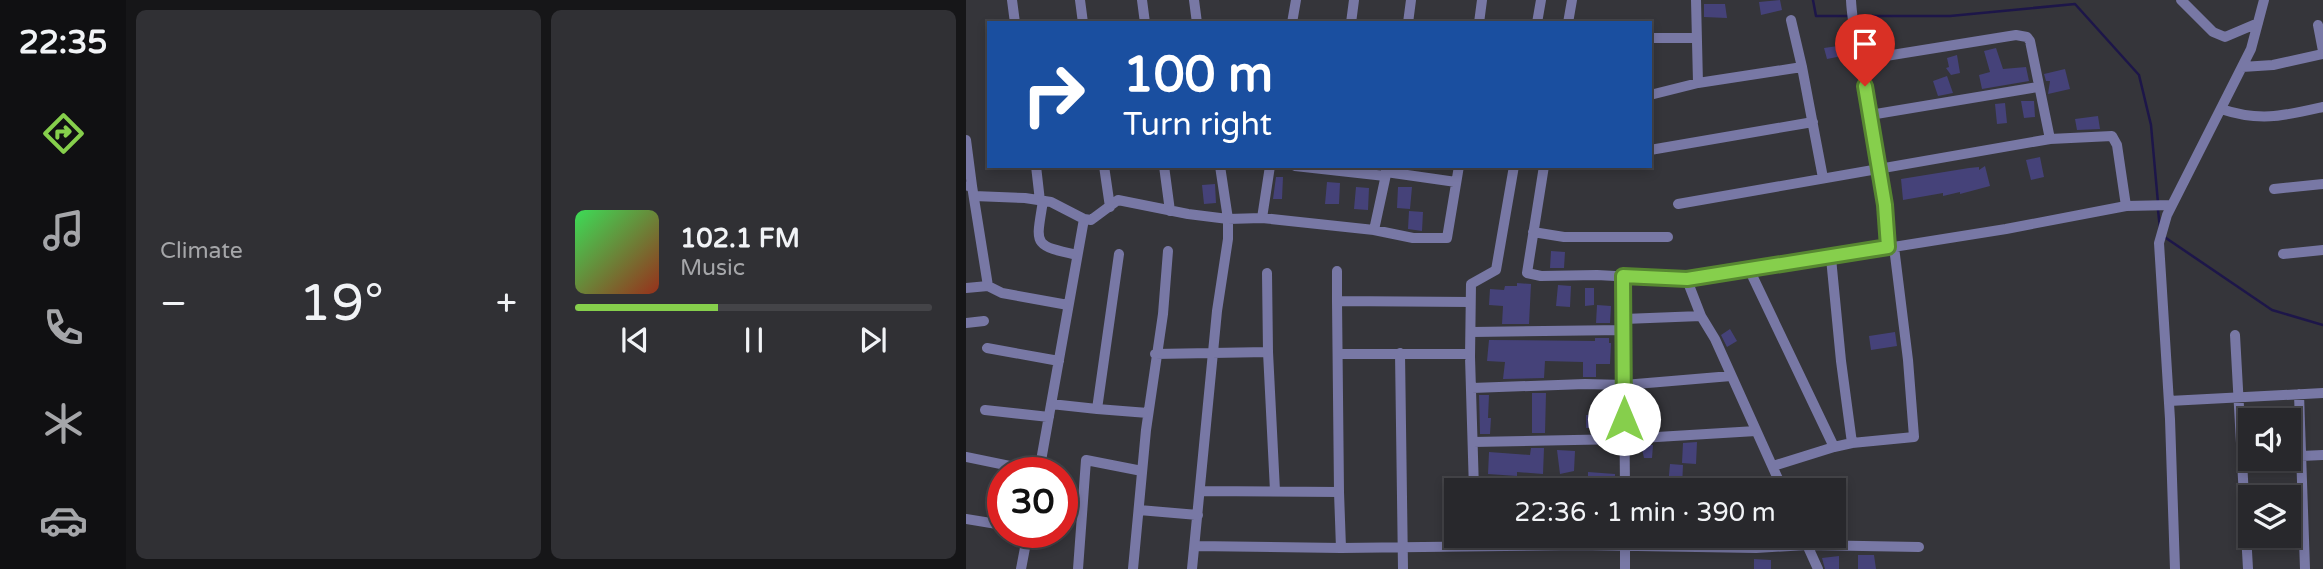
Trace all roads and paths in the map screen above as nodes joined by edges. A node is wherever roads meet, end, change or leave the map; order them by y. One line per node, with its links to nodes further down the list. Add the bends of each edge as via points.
1 (1012, 0): 16 (street)
2 (1080, 0): 17 (street)
3 (1142, 0): 18 (street)
4 (1195, 0): 19 (street)
5 (1296, 0): 20 (street)
6 (1354, 0): 21 (street)
7 (1411, 0): 22 (street)
8 (1482, 0): 23 (street)
9 (1541, 0): 24 (street)
10 (1572, 0): 25 (street)
11 (1696, 0): 29 (street)
12 (2180, 0): 26 (street, via 2213,32 2225,37)
13 (2264, 0): 26 (street)
14 (1851, 1): 31 (street)
15 (1791, 20): 32 (street)
16 (1015, 21)
17 (1083, 21)
18 (1145, 21)
19 (1197, 21)
20 (1292, 21)
21 (1351, 21)
22 (1408, 21)
23 (1479, 21)
24 (1538, 21)
25 (1568, 21)
26 (2258, 23): 33 (street)
27 (2318, 25): 30 (street)
28 (1652, 38): 29 (street)
29 (1696, 38): 34 (street)
30 (2323, 52): 33 (street, via 2273,65)
31 (1861, 61): 35 (street, via 2022,35 2030,41); 39 (street)
32 (1802, 67): 34 (street); 40 (street)
33 (2242, 67): 38 (street)
34 (1698, 83): 36 (street)
35 (2038, 87): 39 (street); 41 (street)
36 (1652, 94)
37 (2323, 107): 38 (street, via 2270,117 2244,117)
38 (2221, 108): 64 (street)
39 (1870, 115): 53 (street)
40 (1813, 122): 43 (street); 55 (street)
41 (2050, 139): 53 (street); 62 (street, via 2112,136)
42 (966, 140): 58 (street)
43 (1652, 150)
44 (1036, 168): 60 (street)
45 (1104, 168): 63 (street)
46 (1164, 168): 65 (street)
47 (1220, 168): 68 (street)
48 (1270, 168): 66 (street)
49 (1329, 168): 54 (street)
50 (1459, 168): 56 (street)
51 (1514, 168): 87 (street, via 1496,270 1471,284)
52 (1544, 168): 70 (street)
53 (1878, 170): 55 (street); 72 (street)
54 (1386, 171): 56 (street); 69 (street)
55 (1824, 178): 61 (street)
56 (1456, 182): 69 (street, via 1447,238 1413,238)
57 (2323, 184): 59 (street)
58 (971, 189): 60 (street); 84 (street)
59 (2274, 189)
60 (1042, 201): 67 (street); 77 (street, via 1038,234 1043,246)
61 (1678, 204)
62 (2126, 206): 64 (street); 72 (street)
63 (1110, 207): 65 (street, via 1118,200); 67 (street, via 1091,220)
64 (2168, 208): 110 (street, via 2159,243)
65 (1170, 211): 68 (street)
66 (1262, 218): 68 (street); 69 (street)
67 (1084, 219): 77 (street)
68 (1228, 219): 97 (street)
69 (1374, 230)
70 (1533, 232): 71 (street, via 1564,237); 82 (street, via 1527,273)
71 (1668, 237)
72 (1891, 247): 78 (street); 120 (street, via 1914,437)
73 (2323, 250): 76 (street)
74 (1168, 251): 99 (street)
75 (1119, 254): 113 (street)
76 (2283, 254)
77 (1077, 255): 88 (street)
78 (1831, 258): 79 (street); 120 (street)
79 (1749, 269): 83 (street); 121 (street)
80 (1337, 271): 86 (street)
81 (1267, 273): 98 (street)
82 (1623, 276): 83 (street); 90 (street)
83 (1687, 279): 89 (street)
84 (988, 286): 85 (street); 88 (street, via 1002,293)
85 (966, 288)
86 (1337, 301): 87 (street); 100 (street)
87 (1470, 302): 94 (street)
88 (1068, 305): 103 (street)
89 (1701, 316): 90 (street); 104 (street)
90 (1624, 319): 93 (street)
91 (984, 321): 92 (street)
92 (966, 323)
93 (1625, 330): 94 (street); 105 (street)
94 (1472, 332): 102 (street)
95 (2235, 335): 109 (street)
96 (988, 348): 103 (street)
97 (1213, 351): 98 (street); 99 (street); 132 (street)
98 (1268, 352): 133 (street)
99 (1155, 354): 115 (street)
100 (1338, 354): 101 (street); 134 (street)
101 (1400, 354): 102 (street, via 1467,354); 141 (street)
102 (1470, 358): 106 (street)
103 (1059, 361): 111 (street)
104 (1731, 376): 105 (street); 117 (street)
105 (1624, 385): 106 (street); 118 (street)
106 (1472, 388): 119 (street)
107 (2323, 393): 108 (street)
108 (2299, 394): 109 (street); 112 (street)
109 (2238, 397): 110 (street); 156 (street)
110 (2169, 401): 155 (street)
111 (1051, 404): 113 (street); 116 (street)
112 (2299, 408)
113 (1097, 409): 115 (street)
114 (985, 410): 116 (street)
115 (1148, 413): 128 (street)
116 (1049, 417): 125 (street)
117 (1756, 431): 118 (street); 127 (street)
118 (1624, 439): 119 (street); 130 (street)
119 (1473, 442): 129 (street)
120 (1852, 443): 121 (street)
121 (1834, 447): 127 (street)
122 (2323, 454): 123 (street)
123 (2301, 456): 157 (street)
124 (966, 457): 126 (street)
125 (1042, 457)
126 (987, 461)
127 (1773, 466): 131 (street)
128 (1142, 471): 135 (street); 149 (street, via 1086,460)
129 (1474, 478)
130 (1625, 478)
131 (1778, 478)
132 (1200, 491): 133 (street); 136 (street)
133 (1275, 491): 134 (street)
134 (1339, 492): 145 (street)
135 (1139, 510): 136 (street); 150 (street)
136 (1198, 515): 142 (street)
137 (966, 519): 138 (street)
138 (987, 522)
139 (1444, 543): 141 (street)
140 (1846, 543): 143 (street)
141 (1403, 545): 145 (street); 152 (street)
142 (1195, 546): 145 (street); 151 (street)
143 (1919, 547)
144 (1025, 548): 148 (street)
145 (1341, 548)
146 (1625, 548): 153 (street)
147 (1810, 548): 154 (street)
148 (1021, 569)
149 (1078, 569)
150 (1133, 569)
151 (1192, 569)
152 (1403, 569)
153 (1625, 569)
154 (1818, 569)
155 (2175, 569)
156 (2248, 569)
157 (2305, 569)

